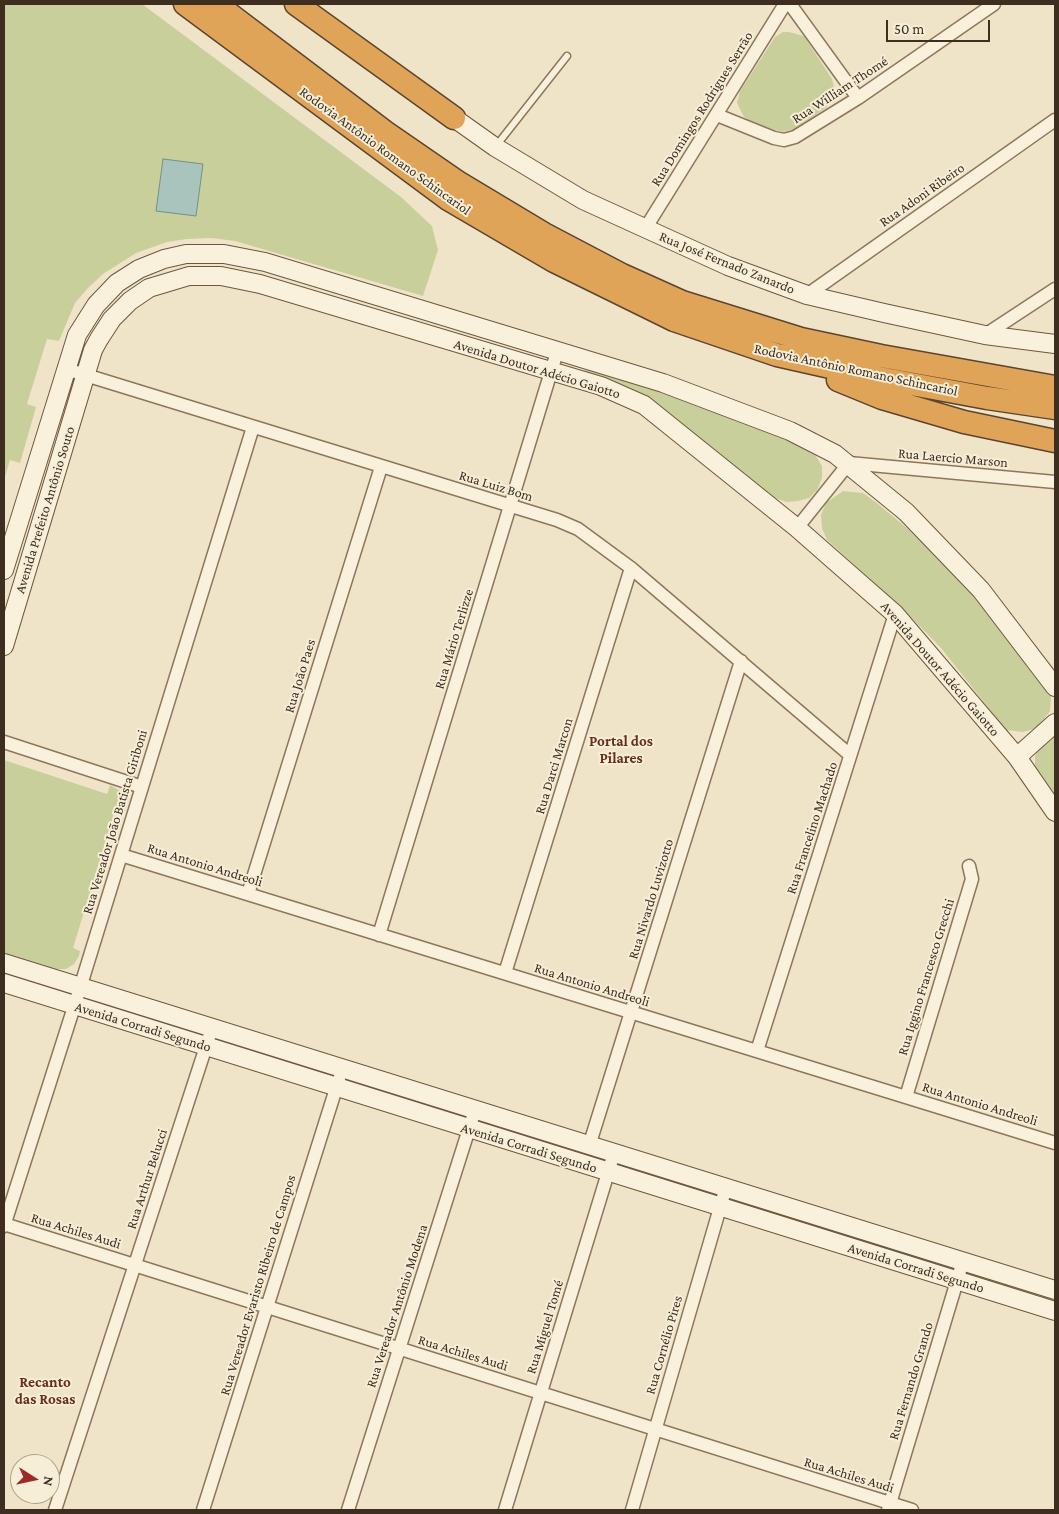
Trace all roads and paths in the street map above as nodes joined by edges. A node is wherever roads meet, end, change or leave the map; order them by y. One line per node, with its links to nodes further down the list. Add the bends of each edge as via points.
1 (185, 4): 19 (highway, Rodovia Antônio Romano Schincariol, via 407,170 493,227 674,320)
2 (216, 4): 23 (highway, Rodovia Antônio Romano Schincariol, via 385,132 459,183 544,234 622,275 682,302 801,339 909,362)
3 (296, 4): 10 (highway)
4 (784, 4): 9 (street, Rua Domingos Rodrigues Serrão)
5 (790, 4): 8 (street)
6 (994, 4): 8 (street, Rua William Thomé)
7 (567, 56): 12 (lane)
8 (858, 98): 9 (street, Rua William Thomé, via 784,140)
9 (717, 115): 13 (street, Rua Domingos Rodrigues Serrão)
10 (454, 118): 12 (street, Rua José Fernado Zanardo)
11 (1055, 120): 15 (street, Rua Adoni Ribeiro)
12 (495, 147): 13 (street, Rua José Fernado Zanardo, via 583,200)
13 (644, 229): 15 (street, Rua José Fernado Zanardo, via 728,266)
14 (1055, 288): 16 (street)
15 (807, 294): 16 (street, Rua José Fernado Zanardo)
16 (985, 335): 17 (street, Rua José Fernado Zanardo)
17 (1055, 344)
18 (558, 352): 20 (street, Avenida Doutor Adécio Gaiotto, via 265,262 201,253 164,258 117,283 96,305 77,335); 21 (street, Rua Mário Terlizze); 27 (street, Avenida Doutor Adécio Gaiotto, via 663,383 790,430)
19 (777, 355): 24 (highway, Rodovia Antônio Romano Schincariol, via 879,378); 26 (highway, via 882,398 964,422)
20 (66, 369): 22 (street, Rua Luiz Bom); 33 (street, Avenida Prefeito Antônio Souto)
21 (552, 372): 22 (street, Avenida Doutor Adécio Gaiotto, via 260,284 202,275 170,280 149,288 130,301 112,319 99,339); 30 (street, Rua Mário Terlizze); 31 (street, Avenida Doutor Adécio Gaiotto, via 601,386 644,405)
22 (86, 375): 25 (street, Rua Luiz Bom); 35 (street, Avenida Prefeito Antônio Souto)
23 (1055, 387)
24 (1055, 408)
25 (253, 427): 28 (street, Rua Luiz Bom); 42 (street, Rua Vereador João Batista Giriboni)
26 (1055, 441)
27 (849, 463): 29 (street, Rua Laercio Marson); 31 (street); 37 (street, Avenida Doutor Adécio Gaiotto, via 906,512 981,590)
28 (381, 467): 30 (street, Rua Luiz Bom); 46 (street, Rua João Paes)
29 (1055, 482)
30 (510, 507): 32 (street, Rua Luiz Bom, via 578,529); 47 (street, Rua Mário Terlizze)
31 (796, 528): 34 (street, Avenida Doutor Adécio Gaiotto)
32 (631, 568): 36 (street, Rua Luiz Bom); 49 (street, Rua Darci Marcon)
33 (4, 570)
34 (895, 614): 40 (street, Rua Francelino Machado); 41 (street, Avenida Doutor Adécio Gaiotto)
35 (4, 646)
36 (741, 661): 40 (street, Rua Luiz Bom); 53 (street, Rua Nivardo Luvizotto)
37 (1055, 687)
38 (1055, 723): 41 (street)
39 (4, 742): 42 (street)
40 (850, 755): 56 (street, Rua Francelino Machado)
41 (1017, 757): 43 (street, Avenida Doutor Adécio Gaiotto)
42 (142, 787): 44 (street, Rua Vereador João Batista Giriboni)
43 (1055, 812)
44 (121, 855): 46 (street, Rua Antonio Andreoli); 51 (street, Rua Vereador João Batista Giriboni)
45 (970, 866): 59 (street, Rua Iggino Francesco Grecchi, via 972,879)
46 (248, 894): 47 (street, Rua Antonio Andreoli)
47 (379, 935): 49 (street, Rua Antonio Andreoli)
48 (4, 964): 51 (street, Avenida Corradi Segundo)
49 (505, 973): 53 (street, Rua Antonio Andreoli)
50 (4, 983): 52 (street, Avenida Corradi Segundo)
51 (80, 988): 52 (street, Rua Vereador João Batista Giriboni); 54 (street, Avenida Corradi Segundo)
52 (74, 1006): 55 (street, Avenida Corradi Segundo); 68 (street, Rua Vereador João Batista Giriboni)
53 (631, 1012): 56 (street, Rua Antonio Andreoli); 63 (street, Rua Nivardo Luvizotto)
54 (212, 1028): 55 (street, Rua Arthur Belucci); 57 (street, Avenida Corradi Segundo)
55 (206, 1047): 58 (street, Avenida Corradi Segundo); 70 (street, Rua Arthur Belucci)
56 (756, 1051): 59 (street, Rua Antonio Andreoli)
57 (342, 1069): 58 (street, Rua Vereador Evaristo Ribeiro de Campos); 60 (street, Avenida Corradi Segundo)
58 (336, 1087): 61 (street, Avenida Corradi Segundo); 73 (street, Rua Vereador Evaristo Ribeiro de Campos)
59 (906, 1097): 62 (street, Rua Antonio Andreoli)
60 (475, 1110): 61 (street, Rua Vereador Antônio Modena); 63 (street, Avenida Corradi Segundo)
61 (469, 1129): 65 (street, Avenida Corradi Segundo); 75 (street, Rua Vereador Antônio Modena)
62 (1054, 1139)
63 (590, 1146): 64 (street, Avenida Corradi Segundo)
64 (614, 1153): 65 (street, Rua Miguel Tomé); 66 (street, Avenida Corradi Segundo)
65 (608, 1172): 67 (street, Avenida Corradi Segundo); 76 (street, Rua Miguel Tomé)
66 (726, 1187): 67 (street, Rua Cornélio Pires); 69 (street, Avenida Corradi Segundo)
67 (720, 1207): 71 (street, Avenida Corradi Segundo); 77 (street, Rua Cornélio Pires)
68 (4, 1225): 70 (street, Rua Achiles Audi)
69 (963, 1261): 71 (street, Rua Fernando Grando); 72 (street, Avenida Corradi Segundo)
70 (134, 1265): 73 (street, Rua Achiles Audi); 79 (street, Rua Arthur Belucci)
71 (956, 1281): 74 (street, Avenida Corradi Segundo); 78 (street, Rua Fernando Grando)
72 (1055, 1290)
73 (267, 1307): 75 (street, Rua Achiles Audi); 80 (street, Rua Vereador Evaristo Ribeiro de Campos)
74 (1055, 1311)
75 (399, 1349): 76 (street, Rua Achiles Audi); 81 (street, Rua Vereador Antônio Modena)
76 (541, 1393): 77 (street, Rua Achiles Audi); 82 (street, Rua Miguel Tomé)
77 (655, 1429): 78 (street, Rua Achiles Audi); 83 (street, Rua Cornélio Pires)
78 (889, 1507): 84 (street, Rua Achiles Audi)
79 (54, 1510)
80 (203, 1510)
81 (348, 1510)
82 (505, 1510)
83 (632, 1510)
84 (912, 1510)

